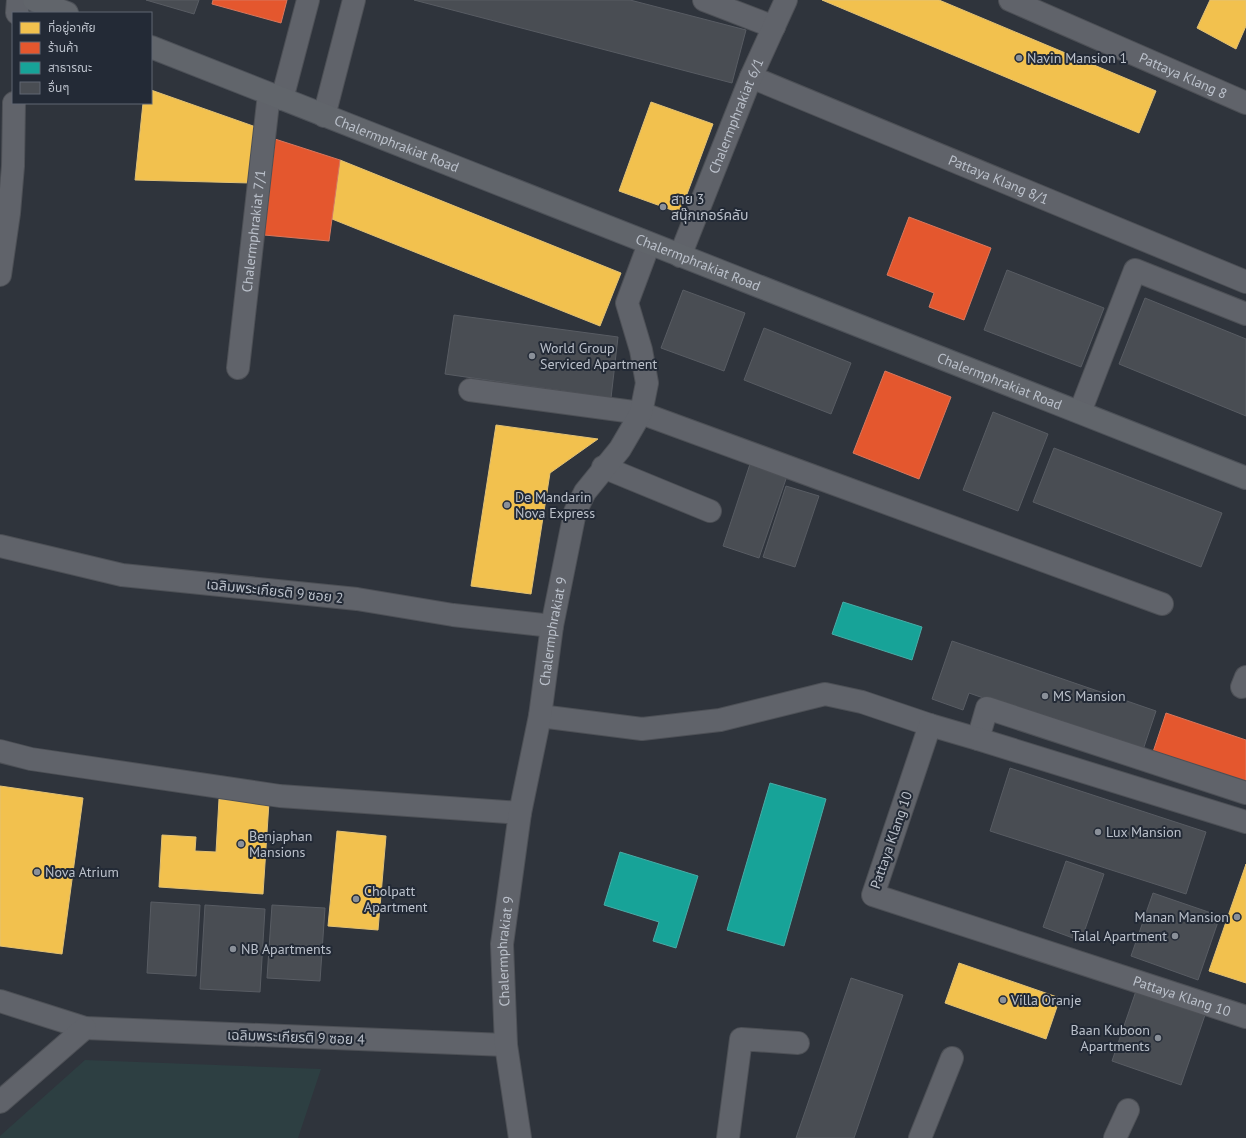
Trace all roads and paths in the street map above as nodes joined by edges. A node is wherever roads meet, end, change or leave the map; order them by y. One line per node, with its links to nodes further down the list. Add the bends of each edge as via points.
1 (18, 0): 8 (street)
2 (34, 0): 9 (main road)
3 (308, 0): 13 (street, Chalermphrakiat 7/1)
4 (354, 0): 16 (street)
5 (704, 0): 10 (street)
6 (786, 0): 10 (street, Chalermphrakiat 6/1)
7 (1010, 0): 14 (street, Pattaya Klang 8)
8 (17, 12)
9 (64, 12)
10 (774, 27): 12 (street, Chalermphrakiat 6/1)
11 (152, 47): 13 (main road, Chalermphrakiat Road)
12 (751, 77): 18 (street, Chalermphrakiat 6/1); 20 (street, Pattaya Klang 8/1)
13 (276, 96): 16 (main road, Chalermphrakiat Road); 22 (street, Chalermphrakiat 7/1)
14 (1246, 103)
15 (14, 104): 19 (street, via 13,166)
16 (324, 116): 17 (main road, Chalermphrakiat Road)
17 (649, 244): 18 (main road, Chalermphrakiat Road); 25 (street, Chalermphrakiat 9, via 627,303 641,350 647,383)
18 (680, 256): 24 (main road, Chalermphrakiat Road)
19 (0, 275)
20 (1246, 282)
21 (1246, 314): 24 (street, via 1135,270)
22 (238, 368)
23 (470, 390): 25 (street)
24 (1080, 412): 27 (main road, Chalermphrakiat Road)
25 (641, 413): 26 (street, Chalermphrakiat 9, via 620,449); 30 (street)
26 (603, 467): 28 (street); 31 (street, Chalermphrakiat 9, via 585,492 575,512)
27 (1246, 478)
28 (710, 511)
29 (0, 546): 31 (street, เฉลิมพระเกียรติ 9 ซอย 2, via 122,575 357,599 453,615)
30 (1162, 604)
31 (552, 626): 32 (street, Chalermphrakiat 9)
32 (540, 716): 33 (street, via 642,730 720,720 825,694 862,702); 37 (street, Chalermphrakiat 9)
33 (930, 726): 34 (street); 40 (street, Pattaya Klang 10, via 873,895)
34 (978, 739): 36 (street, via 987,708); 38 (street)
35 (0, 751): 37 (street, via 31,759 280,796)
36 (1246, 793)
37 (520, 813): 43 (street, Chalermphrakiat 9, via 502,944)
38 (1246, 822)
39 (0, 1001): 41 (street, เฉลิมพระเกียรติ 9 ซอย 4)
40 (1246, 1017)
41 (85, 1028): 43 (street, เฉลิมพระเกียรติ 9 ซอย 4); 45 (street)
42 (798, 1043): 48 (street, via 742,1039)
43 (506, 1045): 47 (street, Chalermphrakiat 9)
44 (952, 1058): 49 (street)
45 (0, 1102)
46 (1128, 1110): 50 (street)
47 (520, 1138)
48 (728, 1138)
49 (920, 1138)
50 (1115, 1138)

